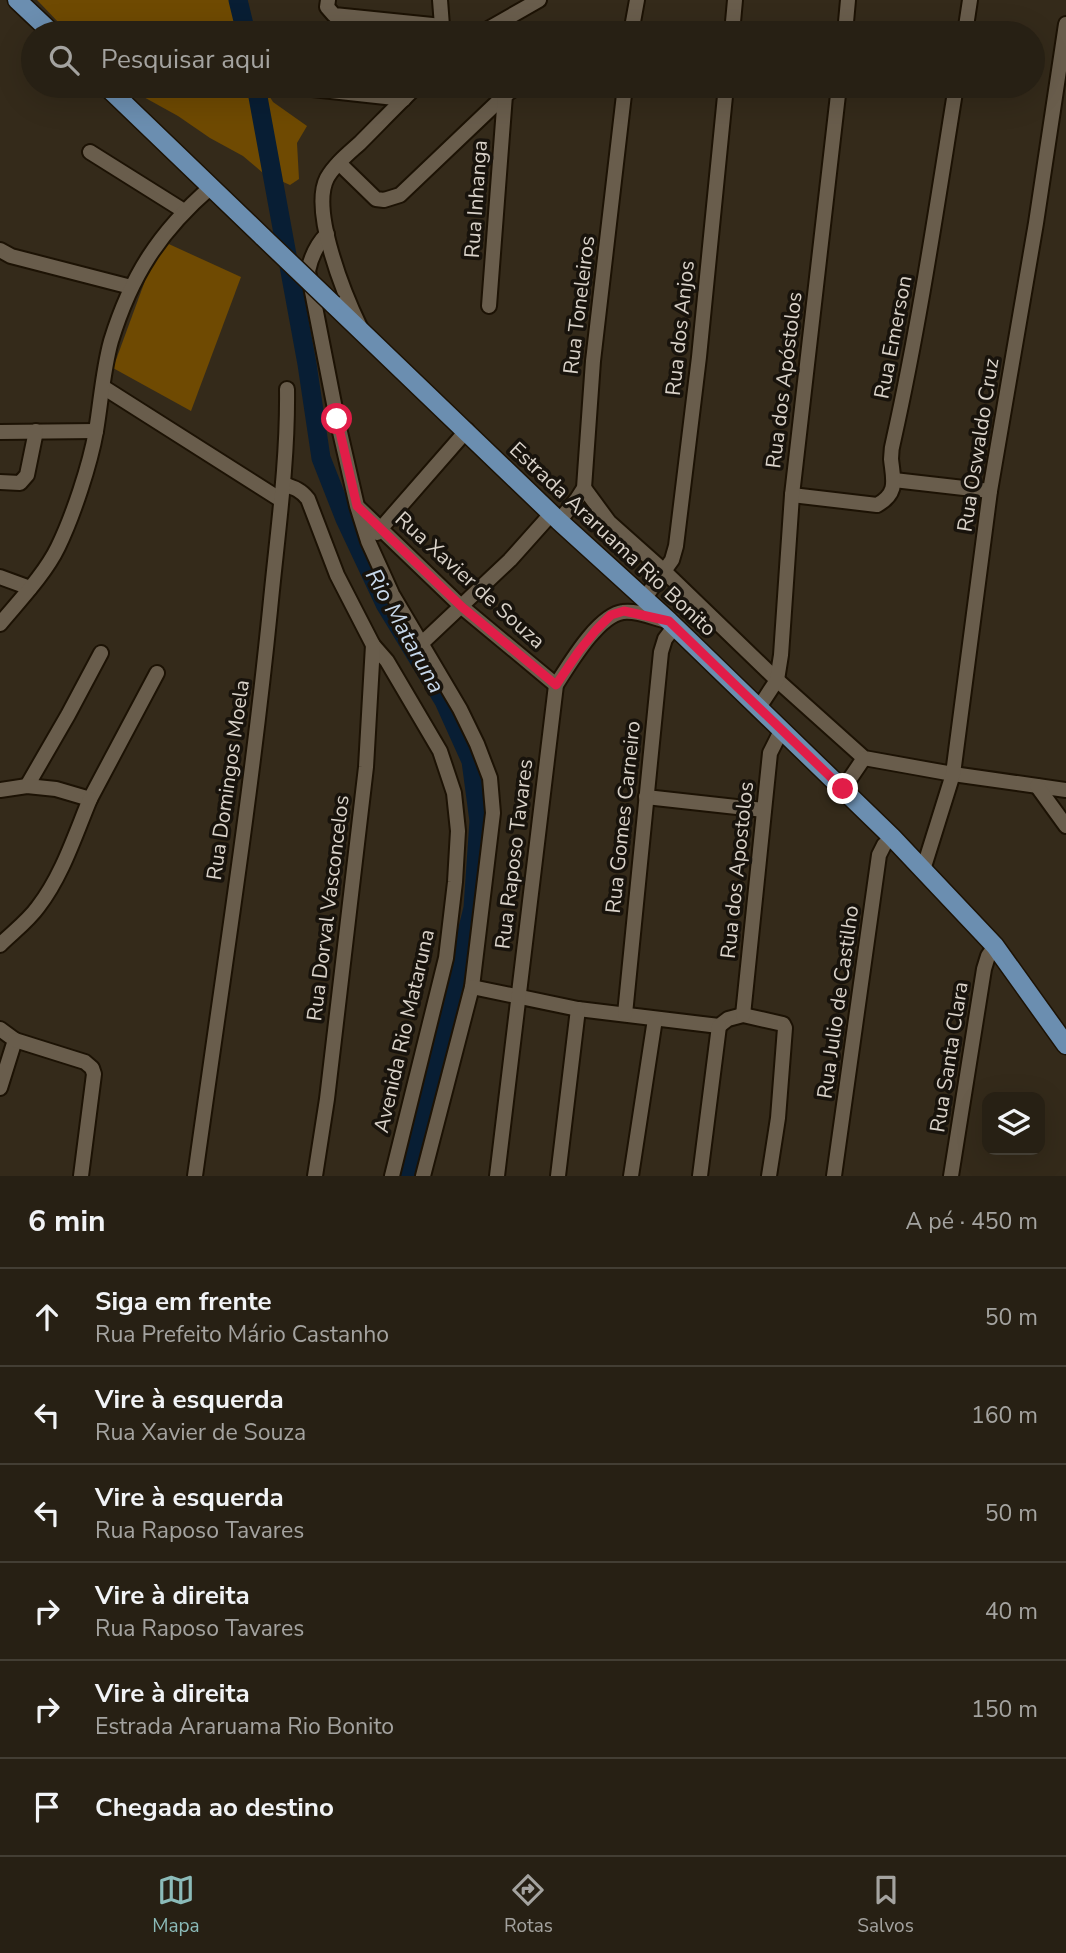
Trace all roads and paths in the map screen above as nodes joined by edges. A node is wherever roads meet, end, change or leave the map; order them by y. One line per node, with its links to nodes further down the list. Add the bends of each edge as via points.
1 (17, 0): 9 (main road)
2 (328, 0): 10 (street, via 327,7 334,15)
3 (440, 0): 11 (street)
4 (539, 0): 12 (street)
5 (638, 0): 13 (street)
6 (735, 0): 14 (street)
7 (848, 0): 15 (street)
8 (970, 0): 16 (street)
9 (39, 21)
10 (378, 21)
11 (444, 21)
12 (502, 21)
13 (634, 21)
14 (733, 21)
15 (846, 21)
16 (967, 21)
17 (1066, 24): 46 (street, Rua Oswaldo Cruz)
18 (118, 98): 29 (main road, Estrada Araruama Rio Bonito)
19 (395, 98): 26 (street)
20 (502, 98): 28 (street, via 400,195 376,199)
21 (505, 98): 34 (street, Rua Inhanga)
22 (624, 98): 45 (street, Rua Toneleiros, via 593,361)
23 (725, 98): 53 (street, Rua dos Anjos, via 676,546)
24 (838, 98): 47 (street, Rua dos Apóstolos)
25 (954, 98): 42 (street, Rua Emerson, via 925,288 891,449)
26 (404, 99): 28 (street)
27 (90, 152): 30 (street)
28 (338, 163): 31 (street, via 323,196)
29 (211, 187): 30 (street); 35 (main road, Estrada Araruama Rio Bonito, bridge)
30 (184, 211): 33 (street)
31 (327, 234): 35 (street); 49 (street, via 308,271)
32 (0, 250): 33 (street)
33 (131, 287): 36 (street, via 111,343)
34 (489, 306)
35 (362, 332): 38 (main road, Estrada Araruama Rio Bonito)
36 (103, 387): 40 (street); 48 (street)
37 (287, 389): 44 (street, Rua Domingos Moela)
38 (467, 430): 50 (main road, Estrada Araruama Rio Bonito); 51 (street)
39 (36, 431): 40 (street); 41 (street); 43 (street, via 24,480)
40 (96, 431): 55 (street, via 57,549)
41 (0, 432)
42 (894, 480): 46 (street); 47 (street, via 887,500 877,505)
43 (0, 482)
44 (283, 484): 48 (street, Rua Domingos Moela); 61 (street, Avenida Rio Mataruna, via 308,499 337,575)
45 (584, 488): 50 (street); 53 (street, via 609,522)
46 (990, 491): 69 (street, Rua Oswaldo Cruz)
47 (792, 495): 64 (street, Rua dos Apóstolos)
48 (281, 500): 95 (street, Rua Domingos Moela, via 262,690)
49 (357, 506): 51 (street, Rua Xavier de Souza); 52 (street)
50 (556, 517): 56 (main road, Estrada Araruama Rio Bonito); 57 (street)
51 (382, 528): 52 (street); 57 (street, Rua Xavier de Souza)
52 (368, 541): 60 (street, via 392,594)
53 (664, 571): 56 (street, Rua dos Anjos); 64 (street)
54 (0, 577): 55 (street)
55 (30, 588): 58 (street)
56 (644, 599): 59 (main road, Estrada Araruama Rio Bonito)
57 (462, 607): 60 (street); 65 (street, Rua Xavier de Souza)
58 (0, 624)
59 (671, 624): 65 (street, Rua Raposo Tavares, via 624,611 611,615); 66 (main road, Estrada Araruama Rio Bonito); 75 (street, Rua Gomes Carneiro, via 661,652)
60 (422, 643): 83 (street, via 460,709 490,778 493,813)
61 (373, 645): 96 (street, Rua Dorval Vasconcelos, via 366,767); 97 (street, Avenida Rio Mataruna, via 440,751 454,793 458,831 446,958)
62 (101, 653): 70 (street)
63 (157, 673): 76 (street)
64 (777, 680): 66 (street, Rua dos Apóstolos); 68 (street)
65 (556, 685): 84 (street, Rua Raposo Tavares)
66 (758, 709): 67 (main road, Estrada Araruama Rio Bonito)
67 (781, 731): 72 (main road, Estrada Araruama Rio Bonito); 77 (street, Rua dos Apostolos, via 771,753)
68 (864, 758): 69 (street); 72 (street)
69 (953, 774): 71 (street); 80 (street, Rua Oswaldo Cruz)
70 (27, 786): 74 (street); 76 (street)
71 (1037, 786): 73 (street); 78 (street)
72 (843, 789): 79 (main road, Estrada Araruama Rio Bonito)
73 (1066, 790)
74 (0, 791)
75 (646, 797): 77 (street); 86 (street, Rua Gomes Carneiro)
76 (90, 799): 81 (street, via 43,899)
77 (764, 810): 87 (street, Rua dos Apostolos)
78 (1066, 826)
79 (892, 837): 80 (main road, Estrada Araruama Rio Bonito); 104 (street, Rua Julio de Castilho, via 879,855)
80 (923, 870): 82 (main road, Estrada Araruama Rio Bonito)
81 (0, 945)
82 (995, 946): 92 (main road, Estrada Araruama Rio Bonito); 105 (street, Rua Santa Clara, via 984,969)
83 (472, 987): 84 (street); 98 (street)
84 (519, 997): 85 (street); 99 (street, Rua Raposo Tavares)
85 (578, 1009): 86 (street); 100 (street)
86 (625, 1014): 88 (street)
87 (743, 1015): 89 (street); 103 (street, via 778,1022 785,1028)
88 (654, 1018): 89 (street); 101 (street)
89 (719, 1026): 102 (street)
90 (0, 1029): 91 (street)
91 (15, 1040): 93 (street); 94 (street, via 92,1068)
92 (1066, 1045)
93 (0, 1088)
94 (81, 1176)
95 (195, 1176)
96 (315, 1176)
97 (392, 1176)
98 (424, 1176)
99 (497, 1176)
100 (558, 1176)
101 (631, 1176)
102 (700, 1176)
103 (769, 1176)
104 (834, 1176)
105 (951, 1176)

